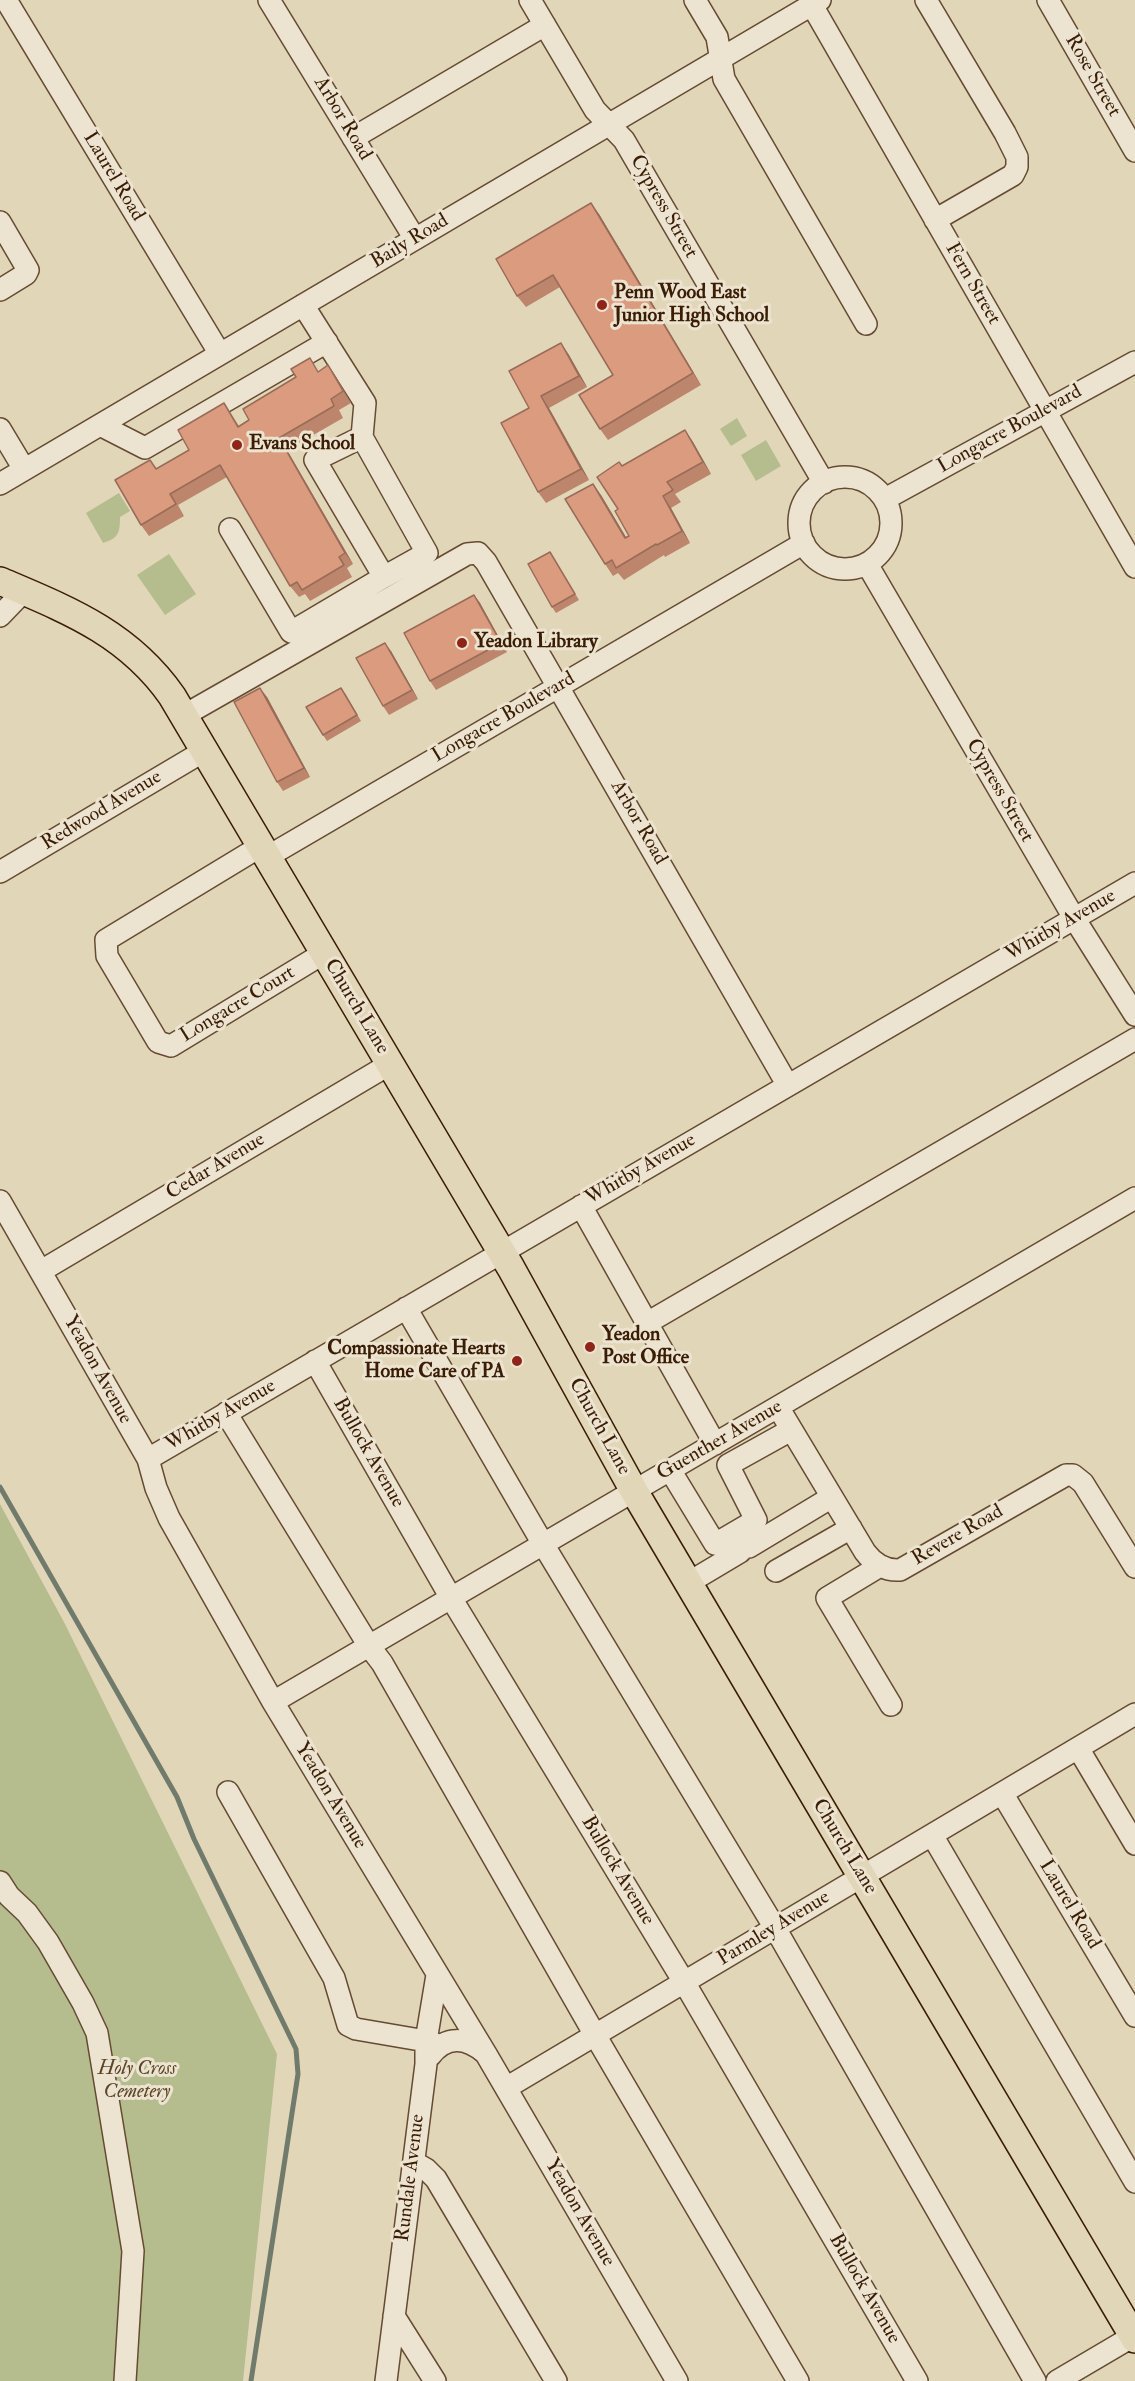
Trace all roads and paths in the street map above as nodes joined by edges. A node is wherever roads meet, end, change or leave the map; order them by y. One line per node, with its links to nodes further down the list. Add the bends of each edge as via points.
1 (6, 0): 20 (street, Laurel Road)
2 (269, 0): 11 (street, Arbor Road)
3 (530, 0): 8 (street, Cypress Street)
4 (695, 0): 9 (street, via 717,37)
5 (926, 0): 13 (street, via 1017,157 1013,175)
6 (1048, 0): 12 (street, Rose Street)
7 (814, 2): 9 (street, Baily Road); 13 (street, Fern Street)
8 (545, 25): 10 (street, Cypress Street); 11 (street)
9 (722, 58): 10 (street, Baily Road); 18 (street, via 724,79)
10 (607, 125): 15 (street, Baily Road); 27 (street, Cypress Street, via 624,140)
11 (353, 138): 15 (street, Arbor Road)
12 (1135, 151)
13 (935, 220): 22 (street, Fern Street)
14 (0, 222): 16 (street, via 28,270)
15 (415, 239): 17 (street, Baily Road)
16 (0, 290)
17 (303, 305): 19 (street); 20 (street, Baily Road)
18 (866, 324)
19 (327, 342): 23 (street, via 145,448); 25 (street, via 365,403)
20 (220, 354): 23 (street, Baily Road)
21 (1135, 362): 22 (street, Longacre Boulevard)
22 (1044, 411): 29 (street, Longacre Boulevard); 33 (street, Fern Street)
23 (100, 425): 26 (street, Baily Road)
24 (0, 429): 26 (street)
25 (362, 437): 34 (street, via 428,553); 34 (street, via 315,460)
26 (24, 469): 28 (street, Baily Road)
27 (824, 483): 29 (street, via 842,477 861,480); 31 (street, via 812,491 802,507 799,528)
28 (0, 484)
29 (885, 499): 32 (street, via 891,518 889,539)
30 (230, 529): 34 (street, via 291,632)
31 (804, 543): 32 (street, via 815,558 831,567 849,569); 37 (street, Longacre Boulevard)
32 (867, 564): 43 (street, Cypress Street)
33 (1135, 567)
34 (384, 577)
35 (12, 586): 36 (street); 38 (main road, Church Lane, via 86,619 128,647 163,683)
36 (0, 616)
37 (559, 686): 38 (street, Arbor Road, via 478,553 467,554); 40 (street, Longacre Boulevard); 48 (street, Arbor Road)
38 (183, 716): 39 (main road, Church Lane)
39 (204, 751): 40 (main road, Church Lane); 41 (street, Redwood Avenue)
40 (264, 852): 44 (main road, Church Lane); 44 (street, Longacre Court, via 106,940 107,956 152,1032 158,1042 171,1046)
41 (0, 872)
42 (1135, 883): 43 (street, Whitby Avenue)
43 (1074, 918): 45 (street, Cypress Street); 48 (street, Whitby Avenue)
44 (324, 952): 47 (main road, Church Lane)
45 (1135, 1015)
46 (1135, 1040): 55 (street)
47 (390, 1064): 52 (main road, Church Lane); 53 (street, Cedar Avenue)
48 (787, 1084): 51 (street, Whitby Avenue)
49 (1135, 1198): 57 (street, Guenther Avenue)
50 (0, 1201): 53 (street, Yeadon Avenue)
51 (581, 1206): 52 (street, Whitby Avenue); 55 (street)
52 (501, 1252): 54 (street, Whitby Avenue); 63 (main road, Church Lane)
53 (41, 1271): 61 (street, Yeadon Avenue)
54 (406, 1308): 56 (street, Whitby Avenue); 66 (street)
55 (647, 1323): 60 (street)
56 (315, 1361): 58 (street, Whitby Avenue); 71 (street, Bullock Avenue)
57 (778, 1407): 59 (street); 60 (street, Guenther Avenue)
58 (226, 1413): 61 (street, Whitby Avenue); 72 (street)
59 (791, 1430): 62 (street, via 728,1465 756,1520 715,1544); 64 (street)
60 (715, 1444): 62 (street, Guenther Avenue)
61 (148, 1460): 73 (street, Yeadon Avenue, via 169,1518)
62 (670, 1470): 63 (street, Guenther Avenue)
63 (634, 1491): 66 (street, Guenther Avenue); 70 (main road, Church Lane)
64 (832, 1497): 65 (street); 70 (street)
65 (851, 1528): 67 (street, via 870,1558); 69 (street)
66 (543, 1544): 71 (street, Guenther Avenue); 83 (street)
67 (880, 1566): 68 (street, Revere Road, via 900,1570 1066,1474 1083,1483); 74 (street, via 827,1598)
68 (1135, 1567)
69 (776, 1572)
70 (688, 1583): 81 (main road, Church Lane)
71 (451, 1598): 72 (street, Guenther Avenue); 85 (street, Bullock Avenue)
72 (369, 1647): 73 (street, Guenther Avenue); 87 (street, via 382,1663)
73 (273, 1702): 84 (street, Yeadon Avenue)
74 (891, 1705)
75 (1135, 1714): 76 (street, Parmley Avenue)
76 (1078, 1748): 78 (street, Parmley Avenue); 80 (street)
77 (228, 1792): 88 (street, via 334,1978 348,2025)
78 (1002, 1793): 79 (street, Parmley Avenue); 86 (street, Laurel Road)
79 (932, 1835): 81 (street, Parmley Avenue); 92 (street)
80 (1135, 1845)
81 (862, 1876): 83 (street, Parmley Avenue); 94 (main road, Church Lane)
82 (3, 1893): 95 (street, via 27,1913 48,1942 97,2033 133,2251)
83 (775, 1928): 85 (street, Parmley Avenue); 102 (street)
84 (437, 1974): 88 (street, Rundale Avenue); 89 (street, Yeadon Avenue)
85 (684, 1982): 87 (street, Parmley Avenue); 101 (street, Bullock Avenue)
86 (1135, 2016)
87 (595, 2035): 90 (street, Parmley Avenue); 100 (street)
88 (433, 2043): 89 (street, via 459,2040 473,2043); 91 (street, Rundale Avenue, via 426,2064)
89 (486, 2054): 90 (street, Yeadon Avenue)
90 (506, 2088): 99 (street, Yeadon Avenue)
91 (414, 2162): 93 (street, Rundale Avenue); 98 (street, via 436,2179)
92 (1135, 2182)
93 (394, 2316): 96 (street, Rundale Avenue); 97 (street)
94 (1134, 2337): 103 (street)
95 (125, 2381)
96 (386, 2381)
97 (435, 2381)
98 (556, 2381)
99 (677, 2381)
100 (798, 2381)
101 (917, 2381)
102 (1035, 2381)
103 (1057, 2381)

